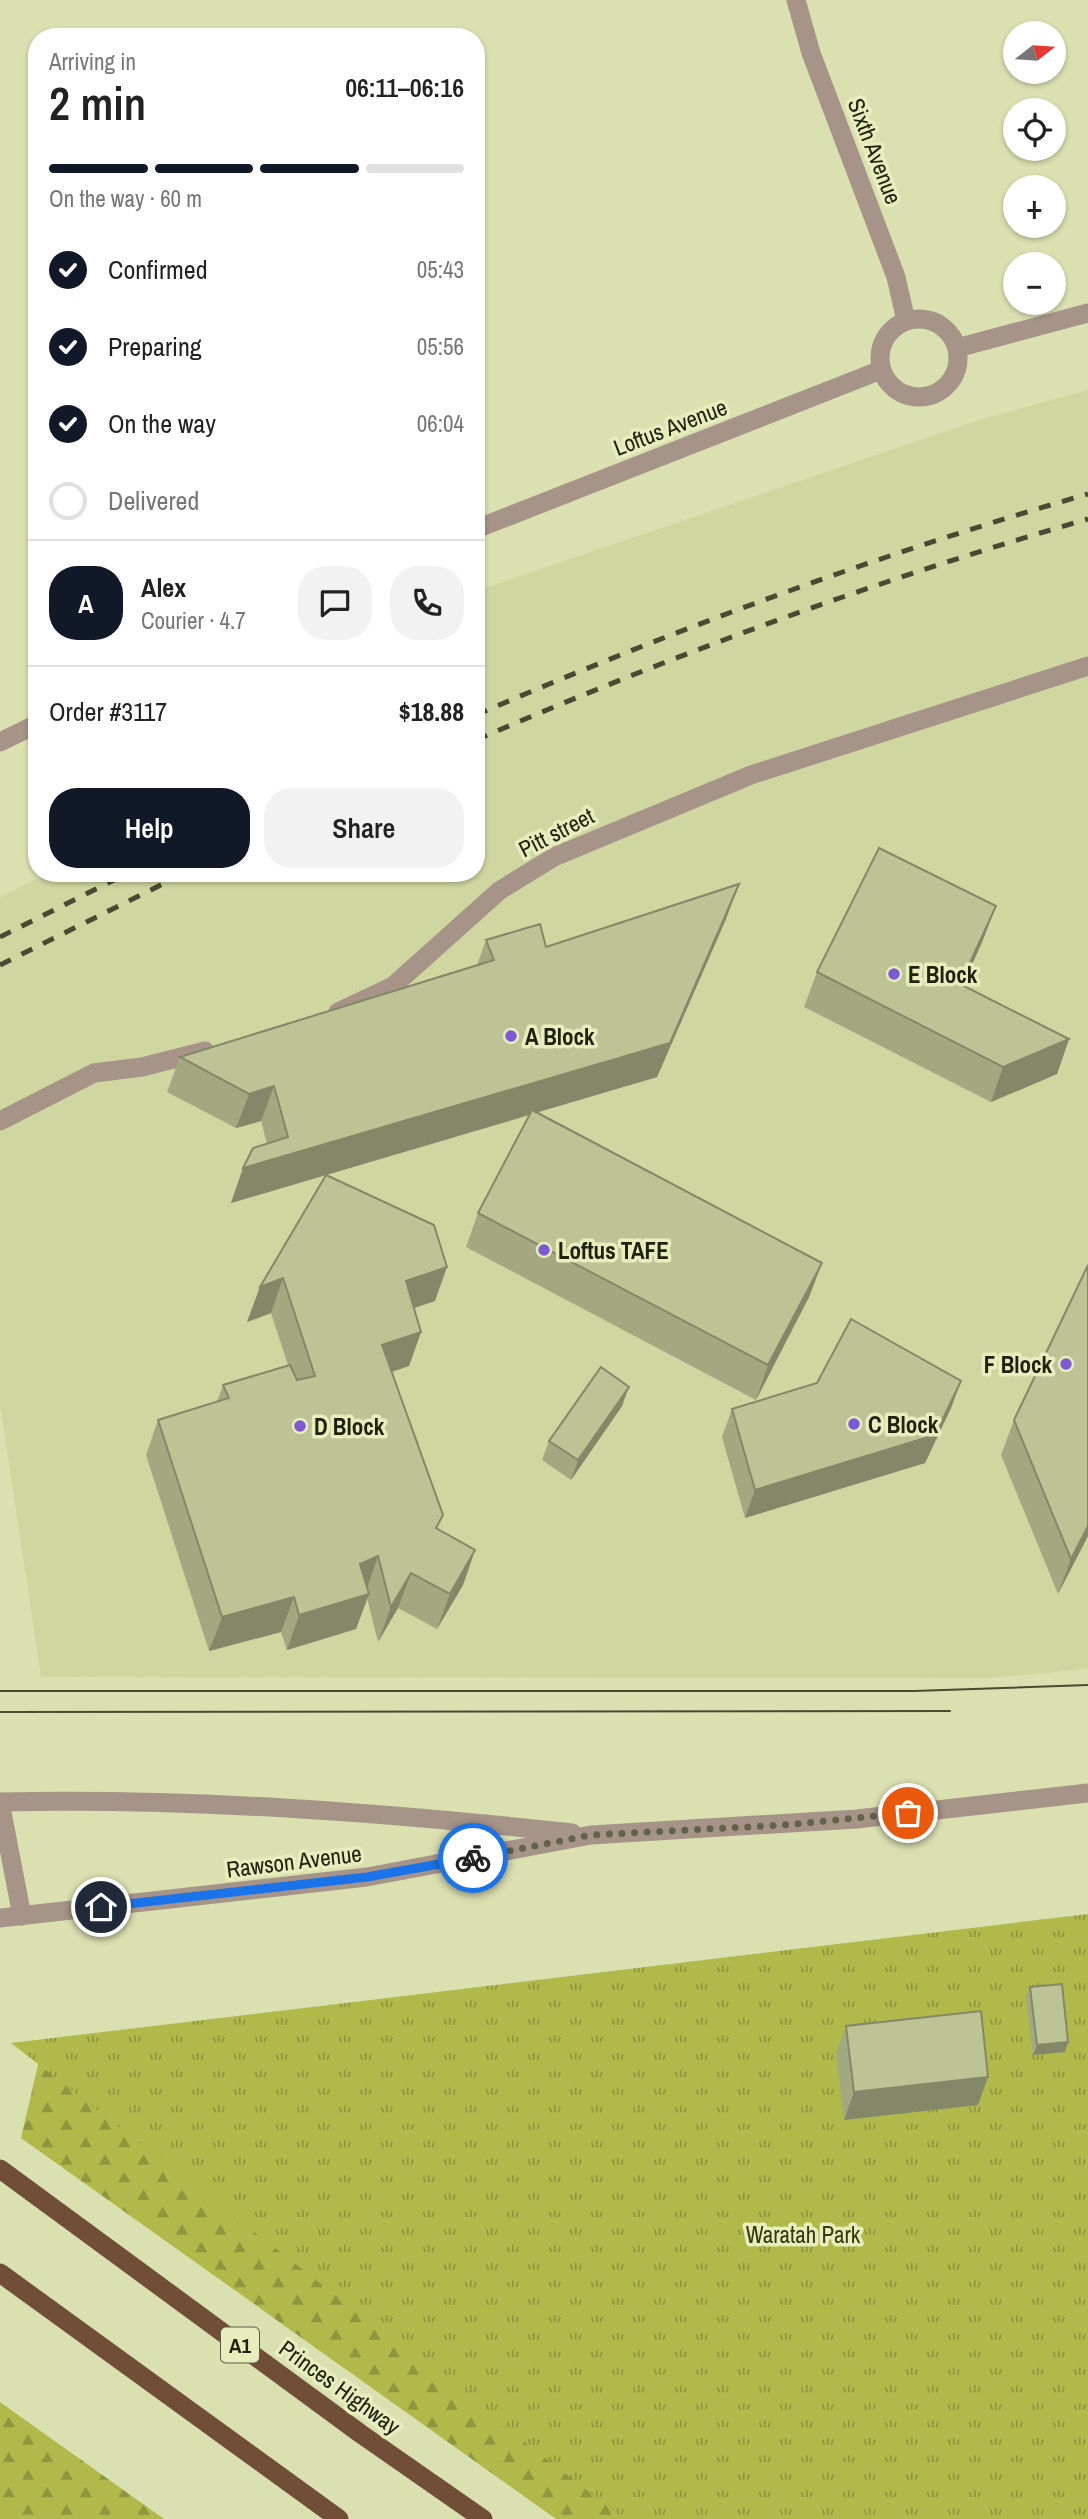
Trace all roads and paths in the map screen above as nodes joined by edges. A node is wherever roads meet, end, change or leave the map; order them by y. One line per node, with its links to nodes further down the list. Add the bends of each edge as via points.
1 (796, 0): 3 (street, Sixth Avenue, via 895,277)
2 (1088, 313): 4 (street)
3 (906, 321): 4 (street, via 932,320 943,326); 5 (street, via 893,328 884,341 879,355)
4 (957, 348): 5 (street, via 957,372 951,383 931,397 895,390)
5 (881, 370): 6 (street, Loftus Avenue)
6 (485, 525)
7 (1088, 666): 10 (street, Pitt street, via 751,775 554,857 499,891 393,986)
8 (28, 728): 9 (street)
9 (0, 742)
10 (325, 1016)
11 (219, 1047): 12 (street, via 142,1067 94,1073)
12 (0, 1121)
13 (1088, 1793): 15 (street, Rawson Avenue, via 832,1821)
14 (0, 1802): 15 (street, Rawson Avenue, via 102,1800 408,1815); 16 (street)
15 (591, 1835): 16 (street, Rawson Avenue, via 367,1877)
16 (22, 1916): 17 (street, Rawson Avenue)
17 (0, 1920)
18 (0, 2169): 21 (highway, Princes Highway / A1)
19 (0, 2273): 20 (highway)
20 (339, 2519)
21 (483, 2519)

